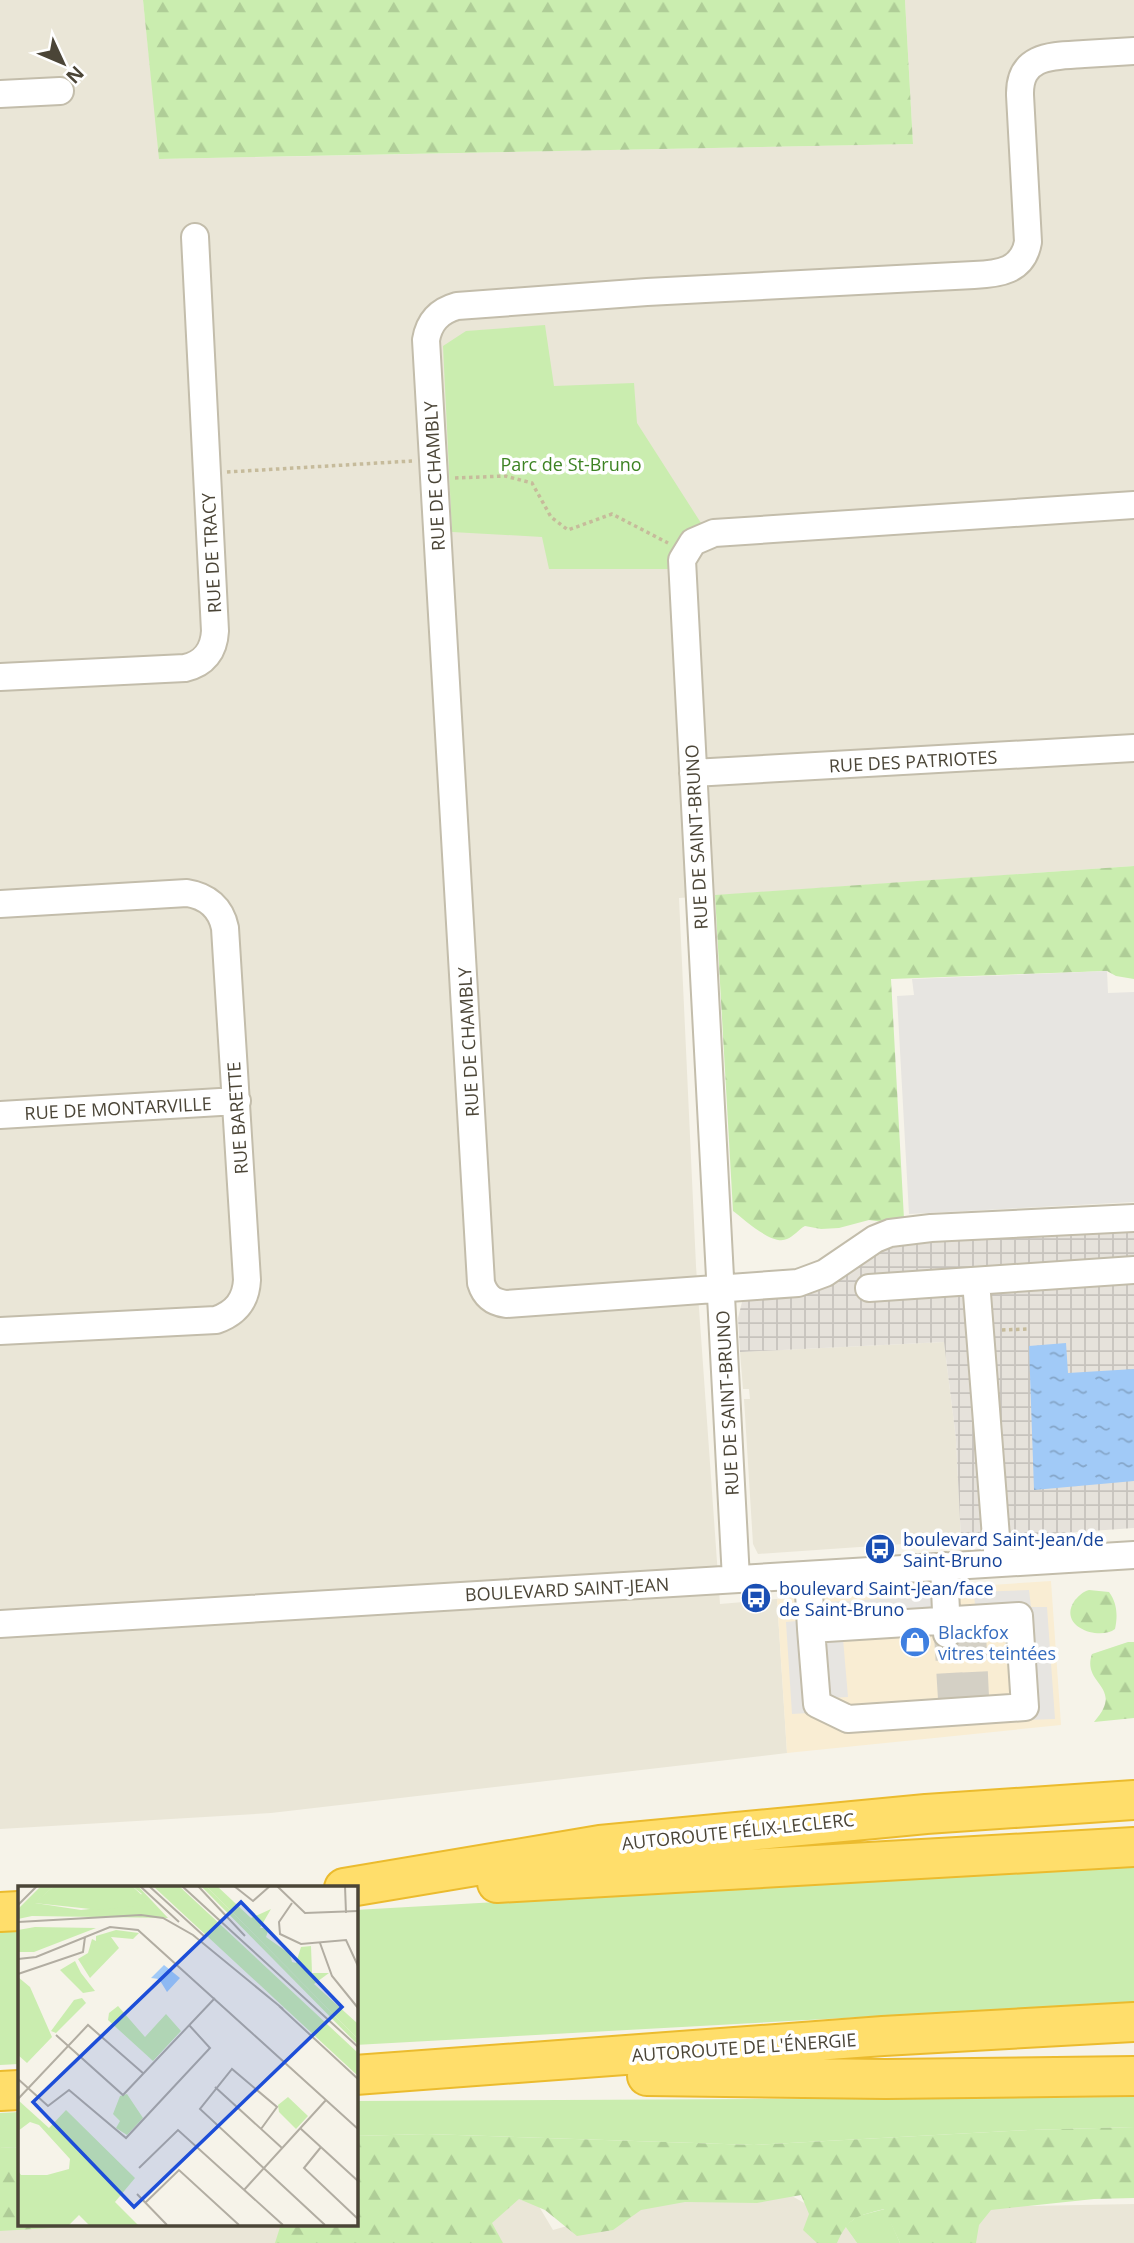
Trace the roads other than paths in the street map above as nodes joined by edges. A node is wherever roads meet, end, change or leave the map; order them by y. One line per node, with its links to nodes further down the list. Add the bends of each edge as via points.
1 (1134, 51): 15 (street, RUE DE CHAMBLY, via 1045,57 1024,75 1020,90 1028,242 1021,260 1006,271 457,306 431,325 426,340 482,1286 491,1299 506,1304)
2 (60, 91): 3 (street)
3 (0, 94)
4 (195, 237): 6 (street, RUE DE TRACY, via 215,635 211,650 205,659 185,668)
5 (1134, 505): 8 (street, RUE DE SAINT-BRUNO, via 714,533 700,538 688,547 681,568)
6 (0, 677)
7 (1134, 748): 8 (street, RUE DES PATRIOTES)
8 (693, 773): 15 (street, RUE DE SAINT-BRUNO)
9 (0, 904): 10 (street, RUE BARETTE, via 187,894 214,905 225,928)
10 (237, 1101): 11 (street, RUE DE MONTARVILLE); 17 (street, RUE BARETTE, via 247,1280 245,1296 236,1309 210,1320)
11 (0, 1115)
12 (1134, 1217): 15 (street, RUE DE CHAMBLY, via 890,1233 811,1280)
13 (1134, 1269): 14 (street)
14 (976, 1281): 16 (street); 19 (street)
15 (721, 1288): 22 (street, RUE DE SAINT-BRUNO)
16 (869, 1288)
17 (0, 1331)
18 (1134, 1555): 19 (street, BOULEVARD SAINT-JEAN)
19 (998, 1563): 20 (street, BOULEVARD SAINT-JEAN)
20 (944, 1566): 21 (street, BOULEVARD SAINT-JEAN); 24 (street)
21 (808, 1575): 22 (street, BOULEVARD SAINT-JEAN); 25 (street)
22 (736, 1579): 23 (street, BOULEVARD SAINT-JEAN)
23 (0, 1624)
24 (959, 1627): 25 (street); 25 (street, via 1019,1616 1025,1707 964,1705 848,1719 817,1704)
25 (811, 1629)
26 (1134, 1800): 28 (highway, AUTOROUTE FÉLIX-LECLERC, via 900,1816 600,1845)
27 (1134, 1847): 29 (highway)
28 (356, 1886)
29 (357, 1891)
30 (18, 1911): 31 (highway)
31 (0, 1912)
32 (1134, 2022): 33 (highway, AUTOROUTE DE L'ÉNERGIE)
33 (371, 2075): 34 (highway)
34 (1134, 2077)
35 (18, 2090): 36 (highway)
36 (0, 2091)

